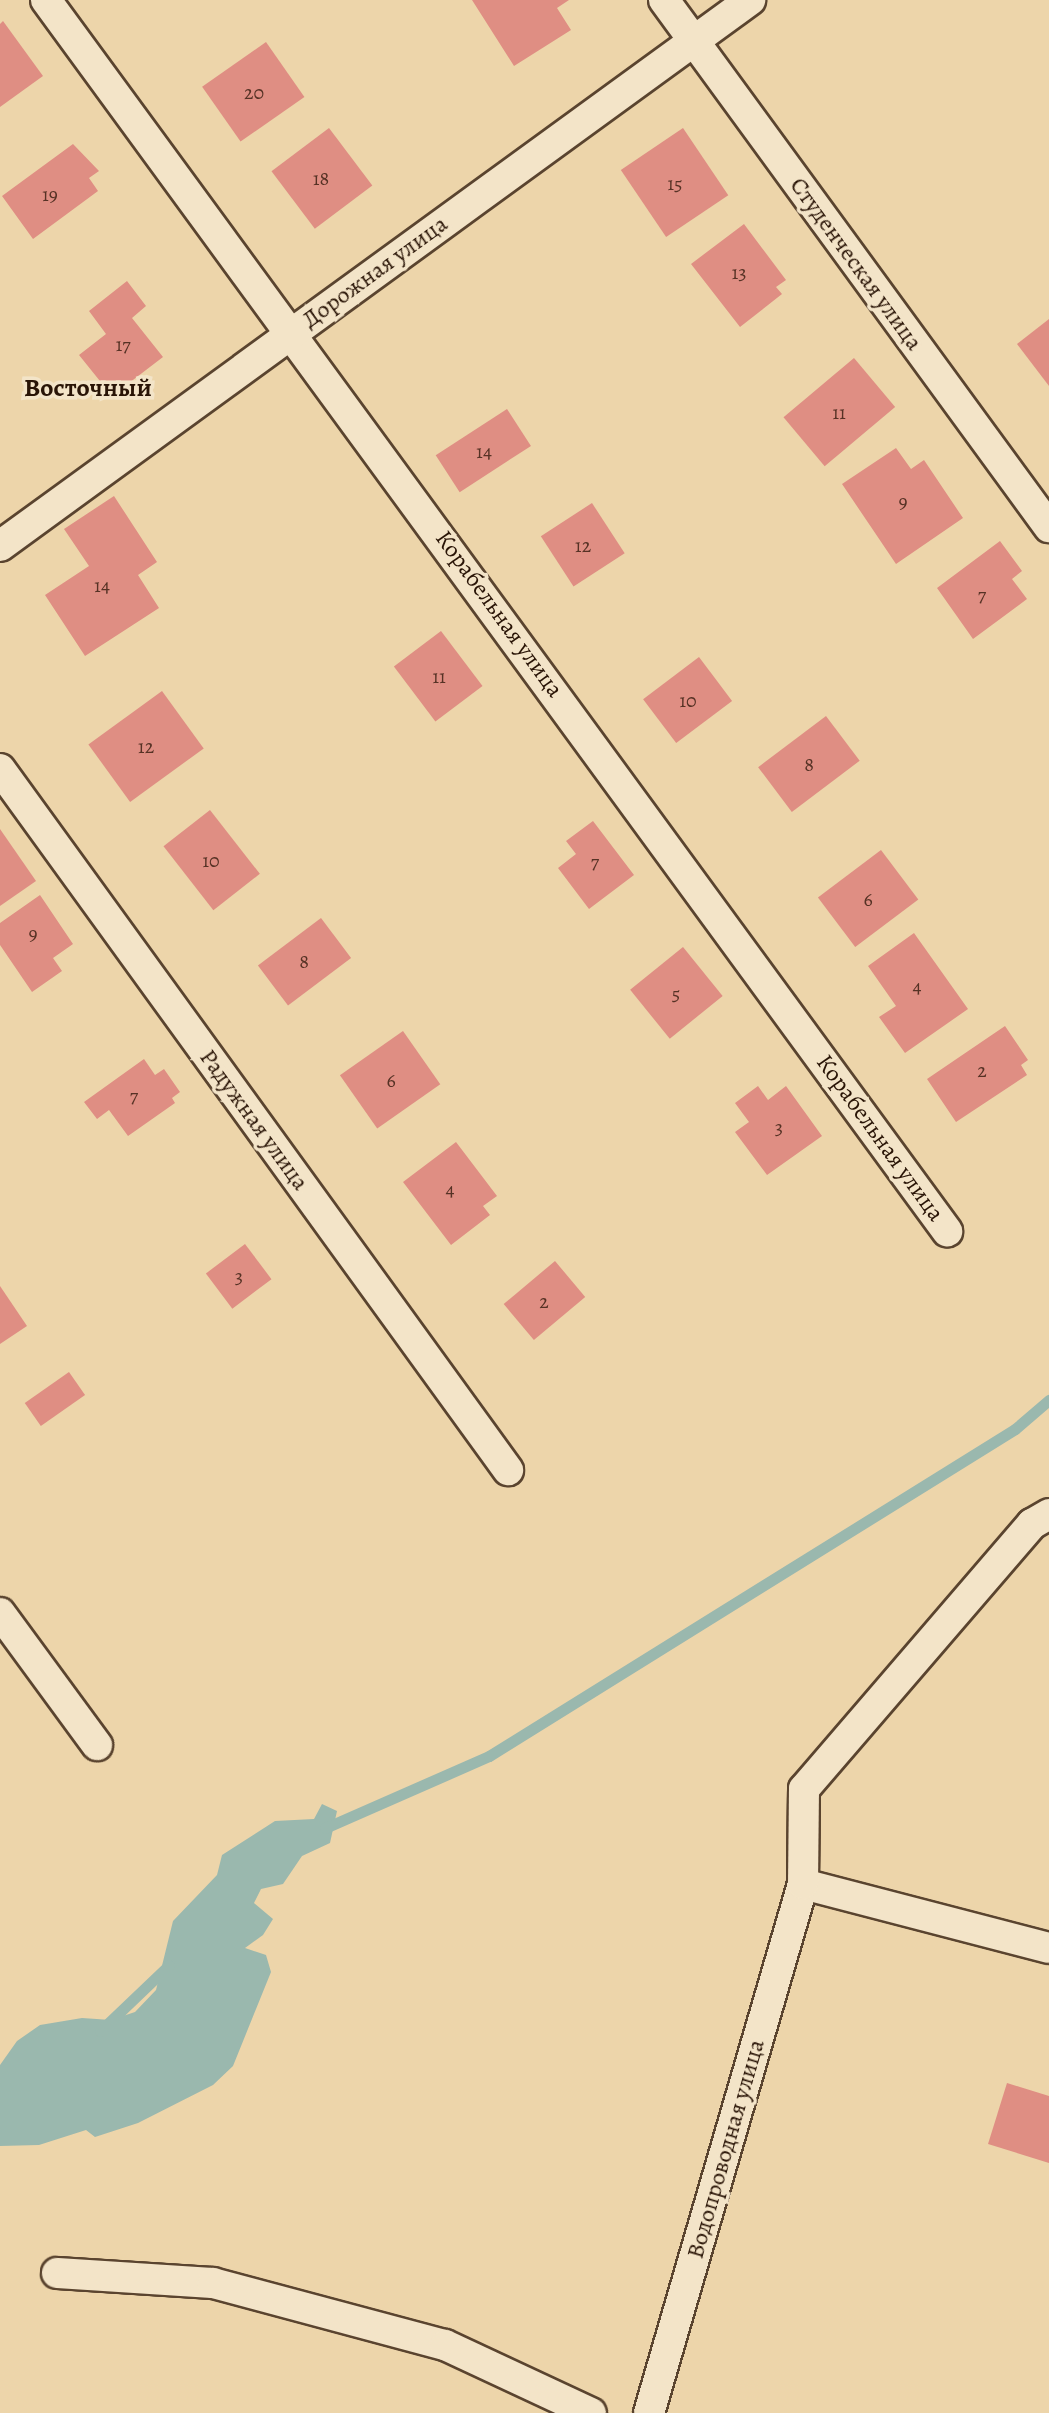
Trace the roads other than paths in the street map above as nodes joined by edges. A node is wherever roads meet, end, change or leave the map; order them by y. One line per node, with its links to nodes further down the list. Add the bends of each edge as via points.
1 (46, 0): 5 (street, Корабельная улица)
2 (664, 0): 4 (street, Студенческая улица)
3 (750, 0): 4 (street, Дорожная улица)
4 (694, 42): 5 (street, Дорожная улица); 6 (street, Студенческая улица)
5 (293, 331): 7 (street, Дорожная улица); 9 (street, Корабельная улица)
6 (1049, 527)
7 (0, 546)
8 (0, 769): 10 (street, Радужная улица)
9 (947, 1231)
10 (508, 1470)
11 (1049, 1514): 14 (street, Водопроводная улица, via 1032,1524 804,1789)
12 (0, 1613): 13 (street)
13 (97, 1745)
14 (803, 1884): 15 (street); 18 (street, Водопроводная улица)
15 (1049, 1948)
16 (57, 2273): 17 (street, via 228,2287 445,2345)
17 (591, 2413)
18 (649, 2413)

